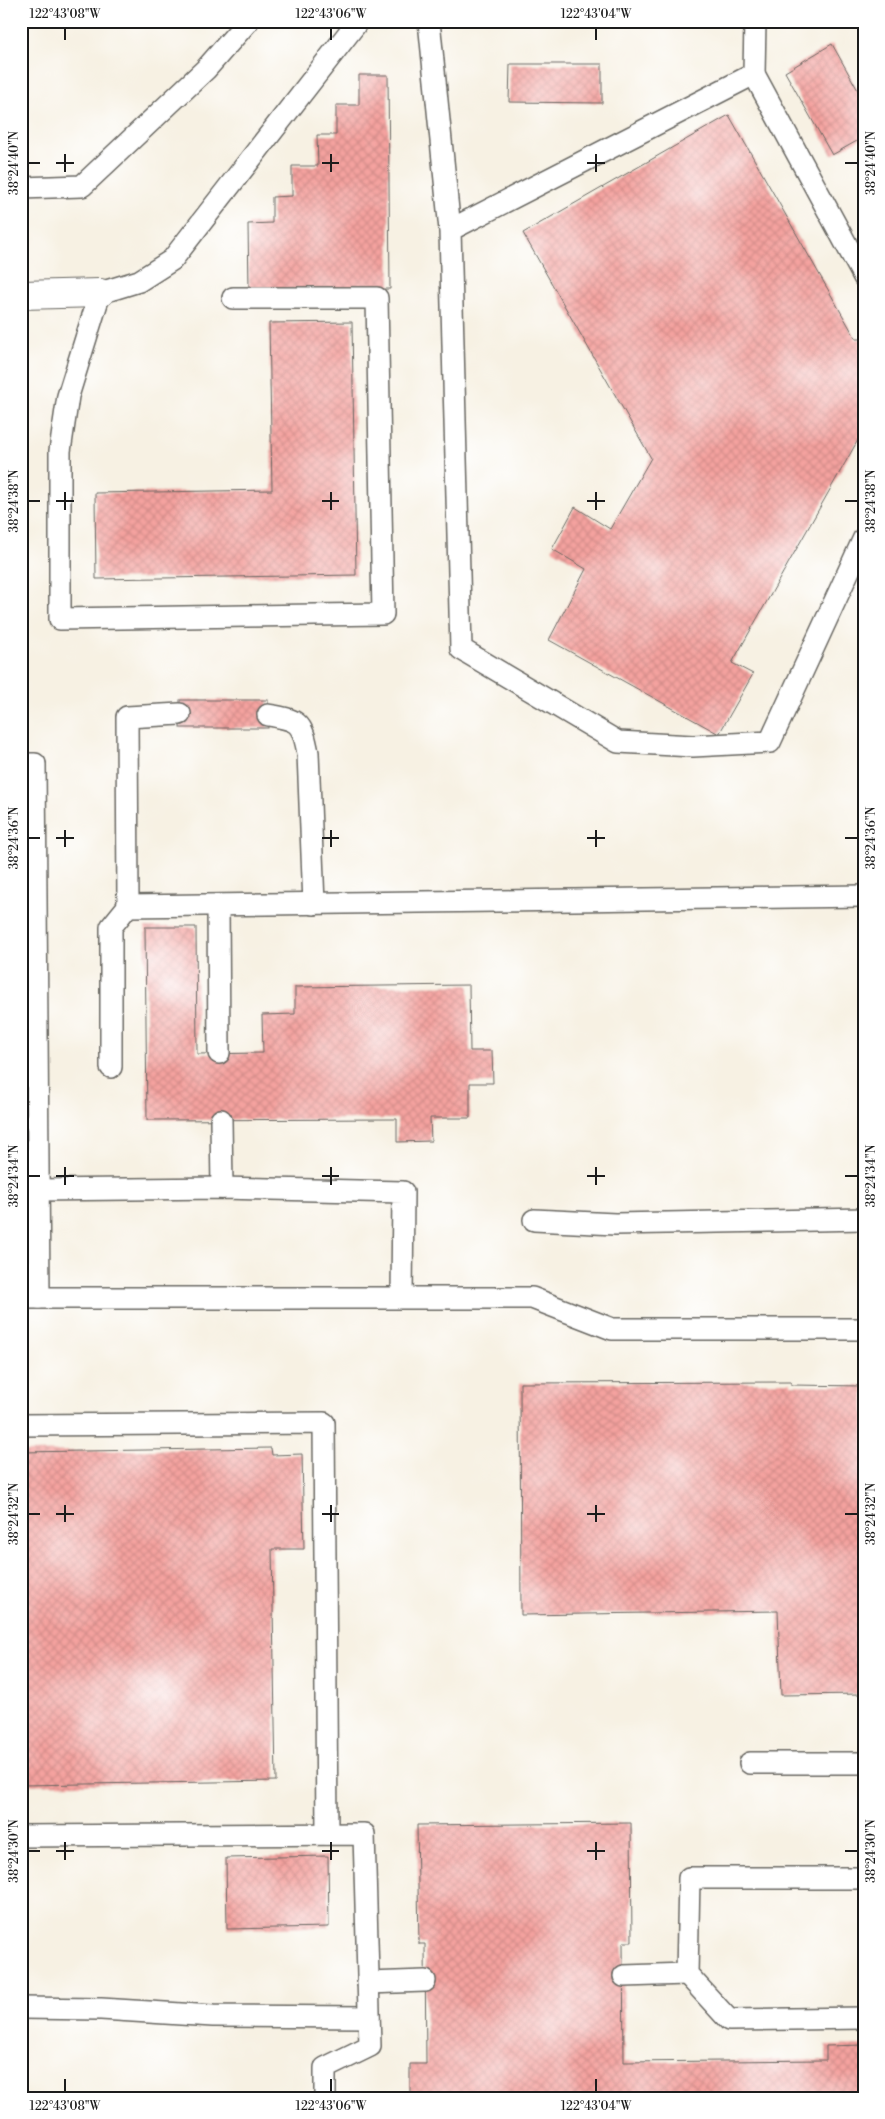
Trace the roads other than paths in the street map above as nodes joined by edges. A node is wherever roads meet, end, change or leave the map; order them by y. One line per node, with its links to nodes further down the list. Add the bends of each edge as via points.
1 (248, 21): 6 (lane, via 206,68 82,186)
2 (429, 21): 7 (lane)
3 (755, 21): 5 (lane)
4 (355, 25): 9 (lane, via 172,260 139,281)
5 (754, 74): 7 (lane); 8 (lane)
6 (21, 188)
7 (450, 230): 12 (lane, via 461,649 618,742 693,746 770,742)
8 (864, 277)
9 (100, 293): 10 (street); 11 (lane, via 68,396 60,451 60,619 383,614 377,298)
10 (21, 295)
11 (233, 298)
12 (864, 538)
13 (180, 714): 19 (lane, via 127,717)
14 (268, 715): 17 (lane, via 292,719 304,732 308,753)
15 (21, 764): 24 (lane, via 35,764)
16 (864, 896): 17 (lane)
17 (314, 904): 18 (lane)
18 (218, 905): 19 (lane); 20 (lane)
19 (128, 906): 21 (lane, via 111,927)
20 (219, 1053)
21 (111, 1068)
22 (221, 1120): 23 (lane)
23 (222, 1188): 24 (lane); 27 (lane, via 402,1192)
24 (37, 1190): 28 (lane)
25 (864, 1219): 26 (lane, via 615,1224)
26 (534, 1220)
27 (402, 1296): 28 (lane); 29 (lane, via 532,1298 612,1329)
28 (30, 1298)
29 (864, 1329)
30 (21, 1425): 33 (lane, via 324,1423)
31 (750, 1763): 32 (lane)
32 (864, 1763)
33 (328, 1834): 34 (lane); 39 (lane, via 364,1834)
34 (21, 1836)
35 (864, 1878): 36 (lane, via 689,1878)
36 (687, 1974): 37 (lane); 42 (lane, via 729,2020)
37 (624, 1976)
38 (426, 1981): 39 (lane)
39 (368, 1983): 41 (lane)
40 (21, 2008): 41 (lane, via 213,2016)
41 (368, 2017): 43 (lane, via 370,2046 325,2068)
42 (864, 2018)
43 (325, 2098)

